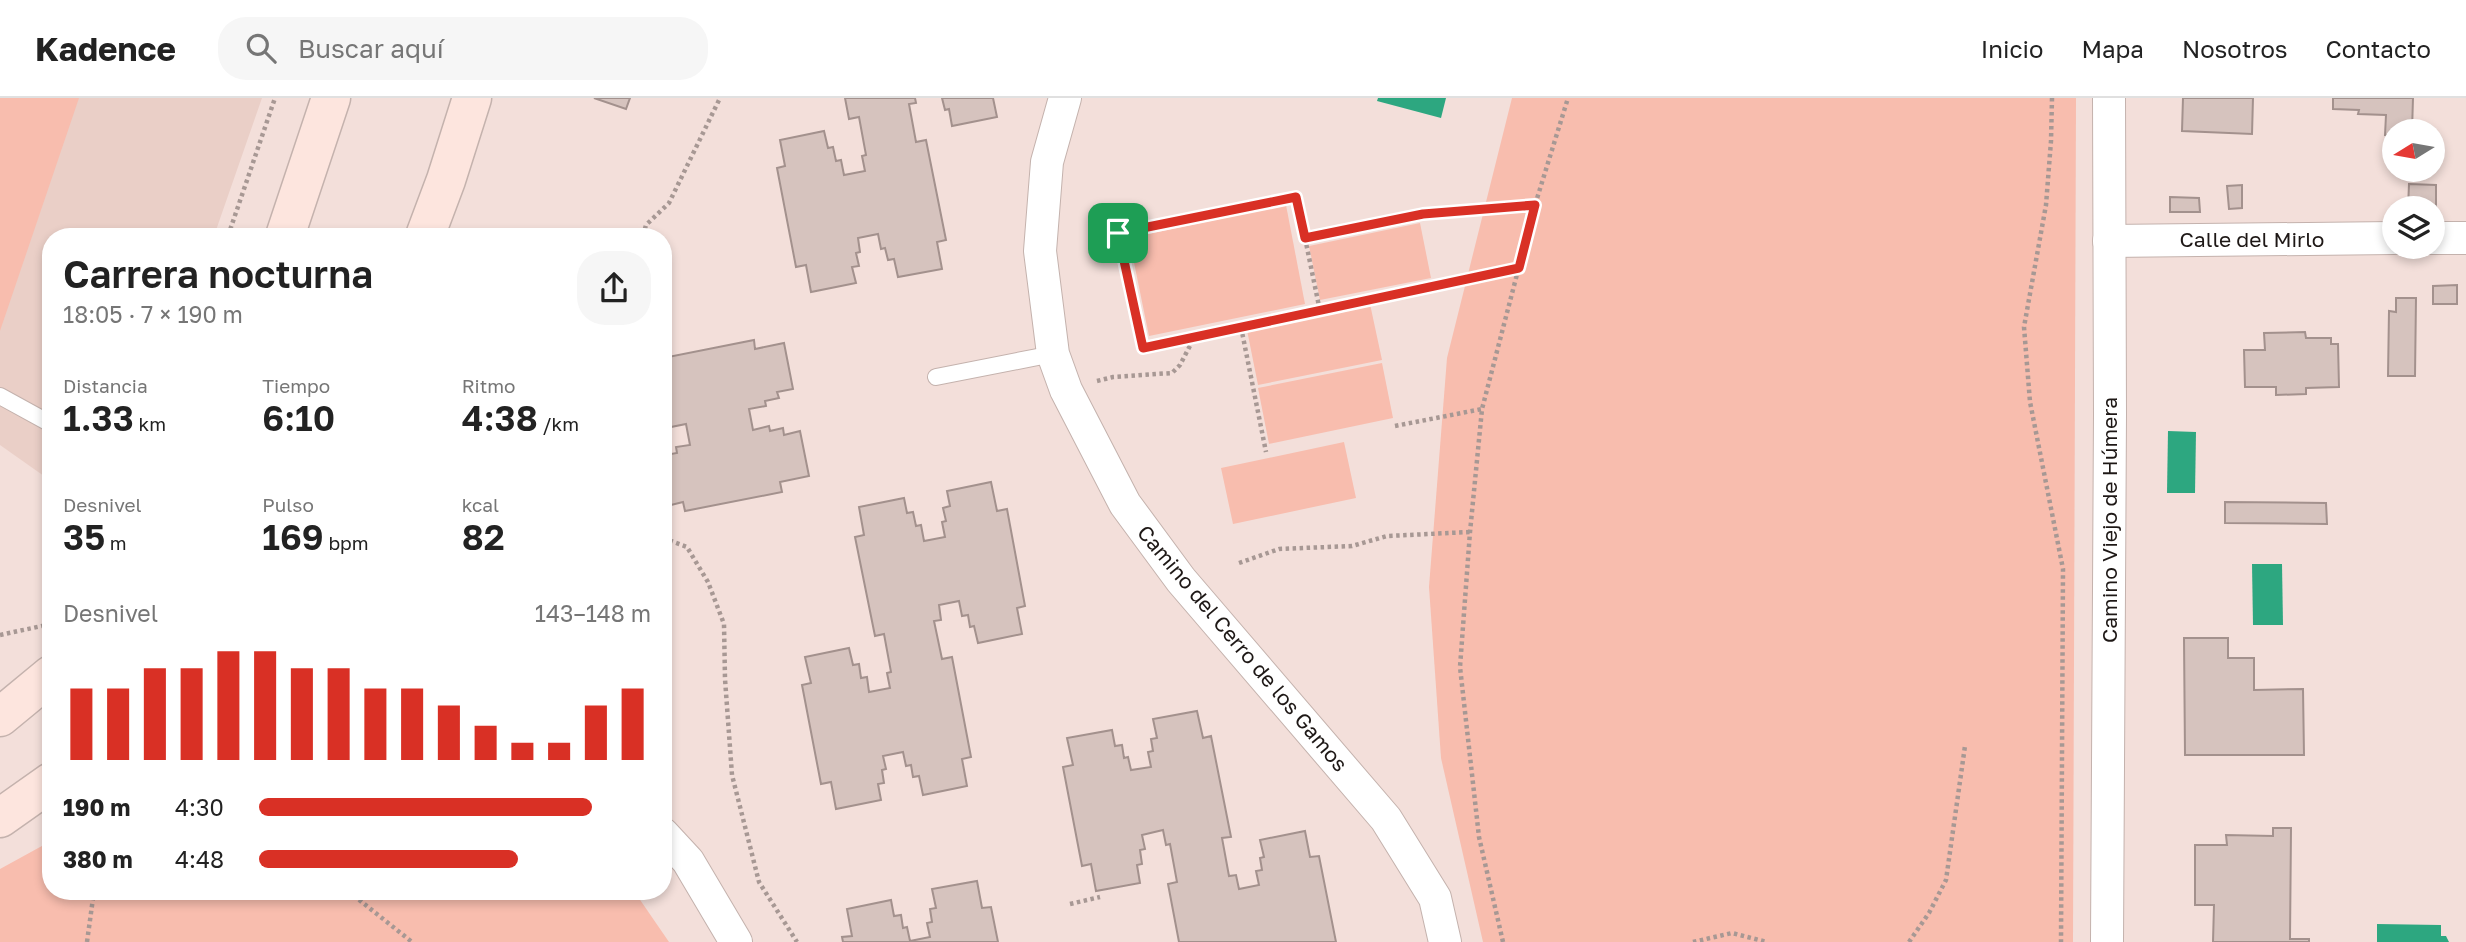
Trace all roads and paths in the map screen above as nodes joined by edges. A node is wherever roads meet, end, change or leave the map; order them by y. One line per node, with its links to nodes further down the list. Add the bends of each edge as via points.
1 (275, 98): 10 (path)
2 (331, 98): 11 (street)
3 (472, 98): 12 (street)
4 (720, 98): 13 (path, via 669,203)
5 (1065, 98): 25 (street, Camino del Cerro de los Gamos, via 1047,162 1040,251)
6 (1568, 98): 9 (path)
7 (2052, 98): 57 (path, via 2046,205 2024,327 2030,402 2063,569)
8 (2109, 98): 20 (street, Camino Viejo de Húmera)
9 (1535, 205): 15 (path, via 1423,214); 21 (path)
10 (231, 228)
11 (288, 228)
12 (428, 228)
13 (645, 228)
14 (1118, 233): 15 (path, via 1296,197); 19 (path); 24 (path, via 1143,348)
15 (1305, 238): 22 (path)
16 (2382, 238): 20 (street, Calle del Mirlo)
17 (2445, 238): 18 (street)
18 (2466, 238)
19 (1104, 239)
20 (2109, 240): 58 (street, Camino Viejo de Húmera)
21 (1519, 268): 22 (path); 29 (path)
22 (1320, 311): 23 (path)
23 (1241, 327): 24 (path); 32 (path)
24 (1194, 337): 27 (path, via 1172,373 1113,377)
25 (1054, 354): 26 (lane); 27 (street, Camino del Cerro de los Gamos)
26 (936, 377)
27 (1066, 390): 52 (street, Camino del Cerro de los Gamos, via 1125,505 1181,580 1386,819 1435,898)
28 (0, 396): 30 (lane)
29 (1482, 409): 31 (path); 33 (path)
30 (42, 419)
31 (1395, 426)
32 (1266, 452)
33 (1470, 532): 35 (path, via 1387,536 1352,546 1279,550); 53 (path, via 1460,667 1479,837)
34 (672, 541): 51 (path, via 687,547 708,582 724,624 732,775 760,882)
35 (1238, 563)
36 (42, 626): 37 (path)
37 (0, 635)
38 (42, 683): 39 (street)
39 (0, 717)
40 (1965, 746): 56 (path, via 1946,880)
41 (42, 788): 42 (street)
42 (0, 818)
43 (672, 844): 50 (street, via 688,861)
44 (1100, 897): 47 (path)
45 (93, 900): 48 (path)
46 (359, 900): 49 (path)
47 (1070, 904)
48 (87, 942)
49 (412, 942)
50 (736, 942)
51 (797, 942)
52 (1445, 942)
53 (1503, 942)
54 (1693, 942): 55 (path, via 1732,933)
55 (1767, 942)
56 (1909, 942)
57 (2061, 942)
58 (2107, 942)

